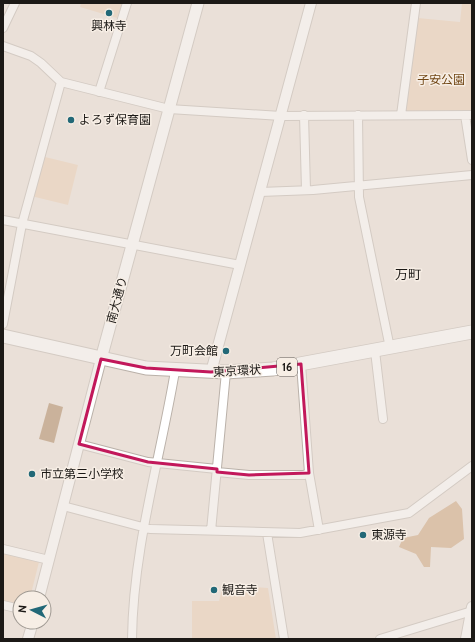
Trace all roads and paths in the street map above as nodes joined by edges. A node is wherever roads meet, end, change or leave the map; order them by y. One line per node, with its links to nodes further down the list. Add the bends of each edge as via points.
1 (15, 3): 6 (street)
2 (127, 3): 9 (street)
3 (198, 3): 10 (main road, 南大通り)
4 (312, 3): 15 (street)
5 (416, 3): 11 (street)
6 (3, 28)
7 (3, 46): 8 (street, via 30,56)
8 (61, 82): 9 (street); 22 (street)
9 (99, 92): 10 (street)
10 (169, 109): 15 (street); 23 (main road, 南大通り)
11 (401, 114): 13 (street); 14 (street)
12 (304, 115): 13 (street); 15 (street); 19 (street)
13 (358, 115): 18 (street)
14 (469, 115): 16 (street)
15 (281, 116): 20 (street)
16 (472, 160)
17 (472, 175): 18 (street)
18 (359, 186): 19 (street); 28 (street, via 359,197)
19 (306, 190): 20 (street)
20 (260, 192): 24 (street)
21 (3, 220): 22 (street)
22 (22, 224): 23 (street); 25 (street)
23 (132, 245): 24 (street); 30 (main road, 南大通り)
24 (240, 265): 33 (street)
25 (3, 324)
26 (472, 332): 28 (highway, 東京環状 / 16)
27 (3, 336): 30 (highway, 東京環状 / 16)
28 (390, 348): 29 (highway, 東京環状 / 16)
29 (375, 351): 31 (highway, 東京環状 / 16); 35 (street)
30 (101, 359): 32 (highway, 東京環状 / 16); 36 (street, 南大通り)
31 (301, 364): 34 (highway, 東京環状 / 16, via 273,369); 40 (street)
32 (175, 371): 33 (highway, 東京環状 / 16); 37 (street)
33 (211, 372): 34 (highway, 東京環状 / 16)
34 (226, 372): 39 (street)
35 (383, 419)
36 (79, 444): 37 (street); 41 (street, 南大通り)
37 (155, 463): 39 (street); 42 (street)
38 (472, 466): 43 (street, via 409,513)
39 (217, 470): 40 (street, via 249,475); 44 (street)
40 (309, 473): 43 (street)
41 (63, 506): 42 (street); 47 (street, 南大通り)
42 (144, 529): 44 (street); 51 (street, via 134,586)
43 (319, 530): 45 (street)
44 (211, 531): 45 (street)
45 (267, 533): 52 (street)
46 (3, 549): 47 (street)
47 (49, 560): 48 (street, 南大通り)
48 (41, 590)
49 (472, 610): 50 (street); 53 (street)
50 (385, 638)
51 (132, 639)
52 (284, 639)
53 (466, 639)

